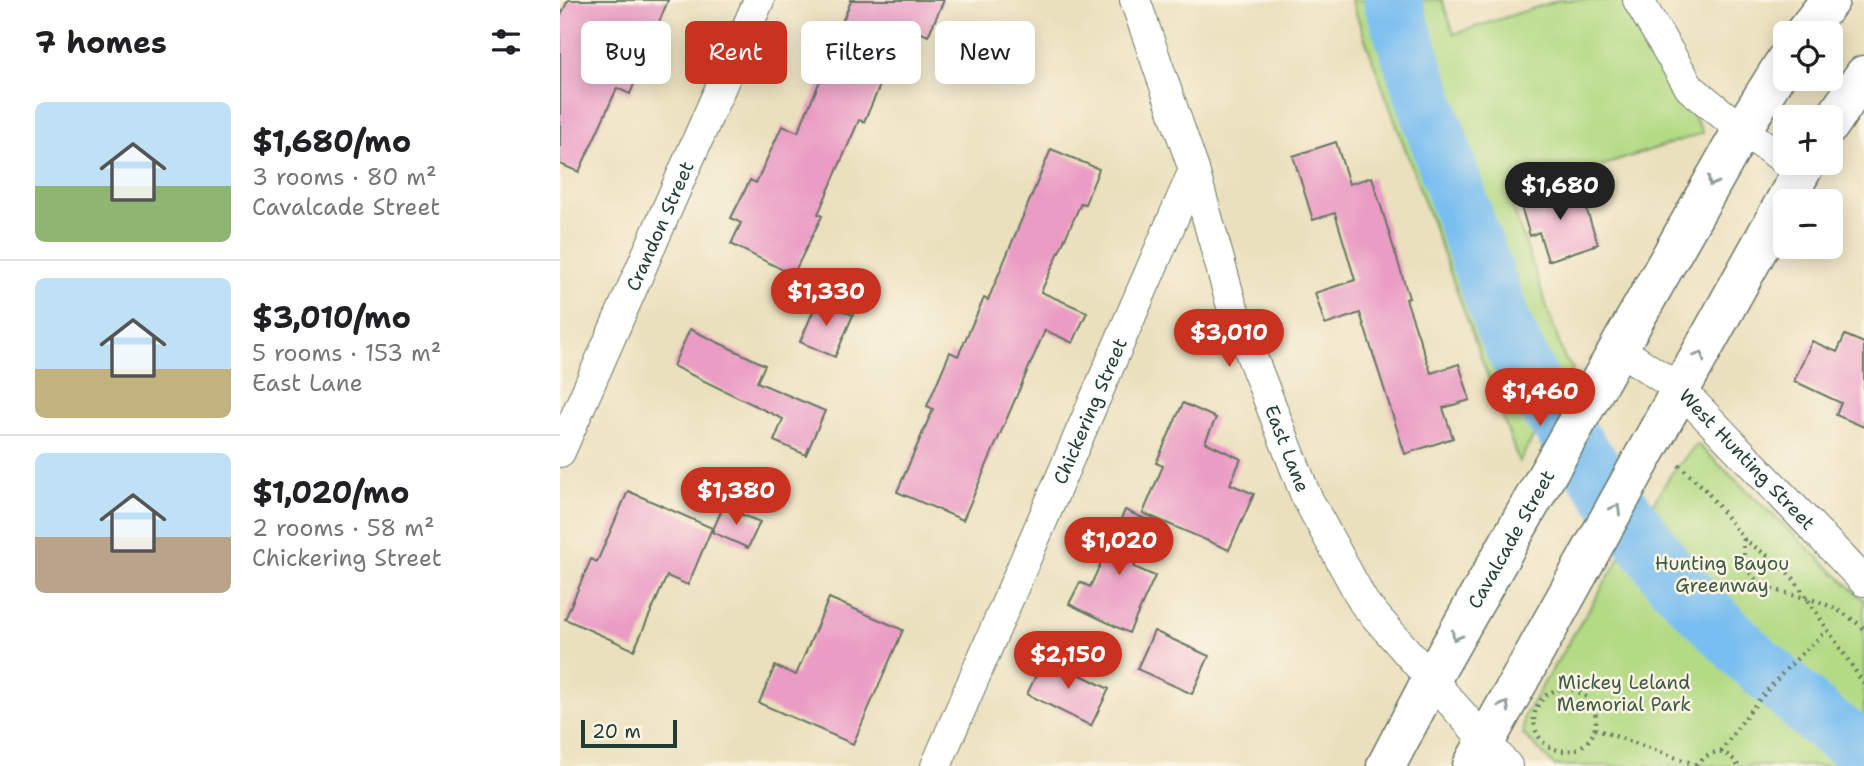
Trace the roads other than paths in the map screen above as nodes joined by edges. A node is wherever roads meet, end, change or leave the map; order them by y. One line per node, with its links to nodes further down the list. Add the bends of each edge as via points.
1 (759, 0): 15 (street, Crandon Street)
2 (1135, 0): 11 (street, East Lane)
3 (1638, 0): 9 (street, via 1690,88)
4 (1830, 0): 5 (main road)
5 (1813, 21)
6 (1864, 75): 8 (main road)
7 (1773, 80): 9 (main road, Cavalcade Street)
8 (1843, 106)
9 (1742, 130): 10 (street); 13 (main road, Cavalcade Street, one-way to 13)
10 (1773, 150)
11 (1194, 170): 17 (street, East Lane, via 1231,303 1306,496 1364,603); 19 (street, Chickering Street)
12 (1790, 175): 14 (main road, one-way to 12)
13 (1619, 349): 14 (street, West Hunting Street); 17 (main road, Cavalcade Street, one-way to 17)
14 (1682, 391): 16 (street, West Hunting Street); 18 (main road, one-way to 14, via 1587,559 1659,460)
15 (560, 453)
16 (1864, 581)
17 (1432, 680): 18 (street, East Lane); 20 (main road, Cavalcade Street)
18 (1488, 758)
19 (936, 766)
20 (1386, 766)

